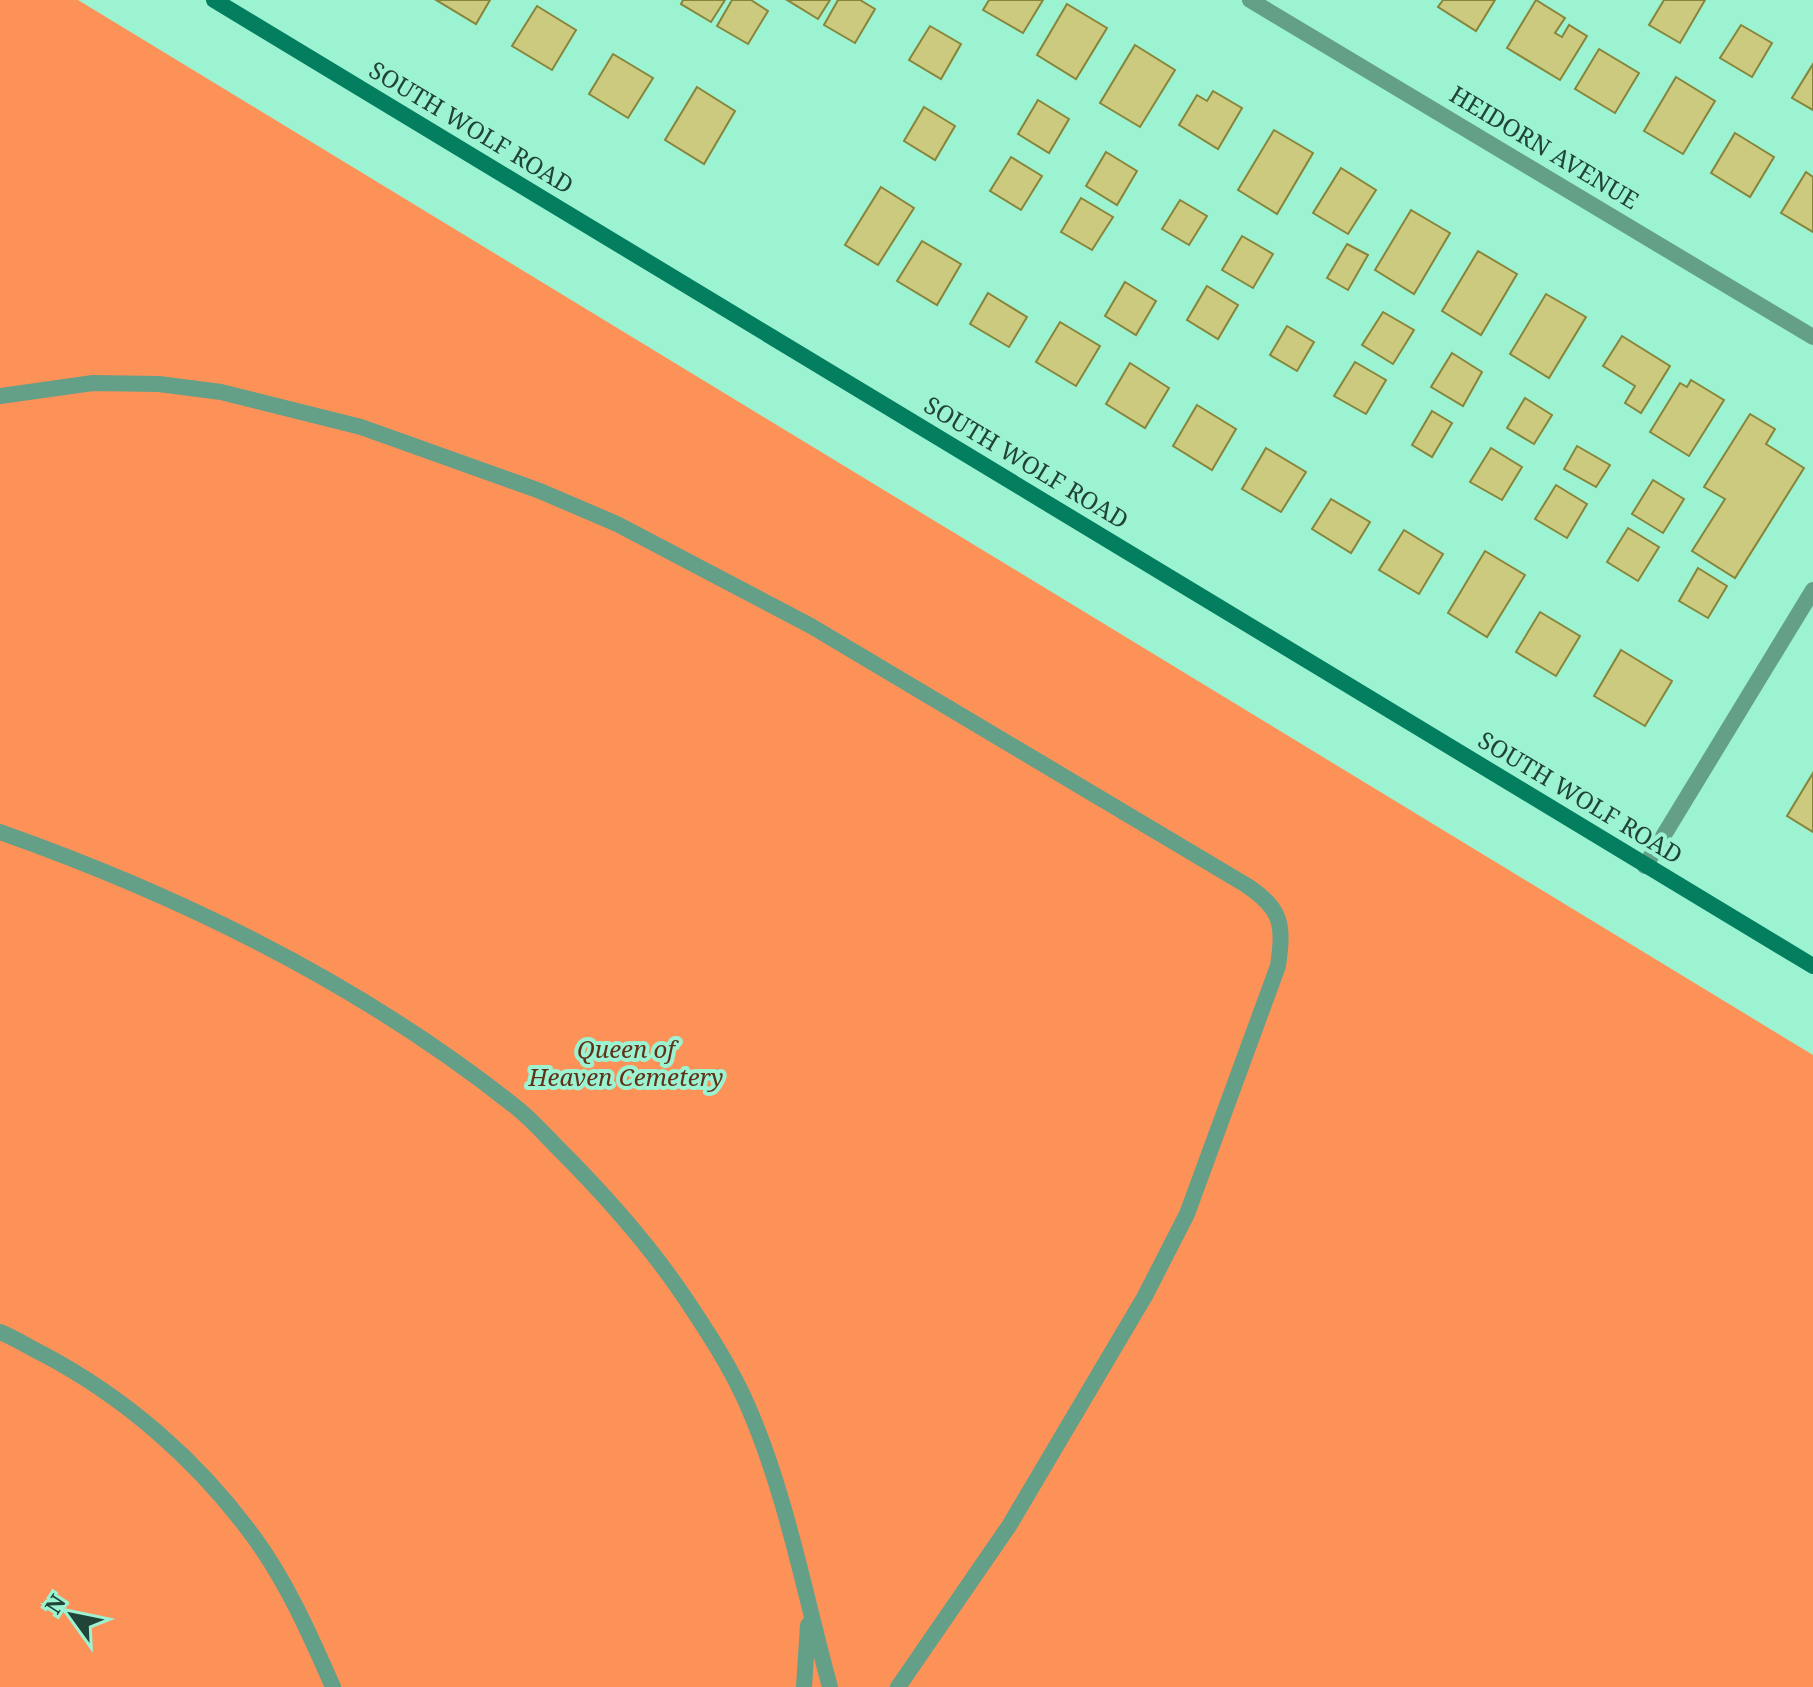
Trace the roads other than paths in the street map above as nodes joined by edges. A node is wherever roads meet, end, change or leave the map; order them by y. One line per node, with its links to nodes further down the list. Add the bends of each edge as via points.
1 (214, 0): 7 (main road, SOUTH WOLF ROAD)
2 (1250, 0): 3 (street, HEIDORN AVENUE)
3 (1813, 337)
4 (0, 396): 14 (street, via 93,383 221,392 361,427 540,491 617,524 811,626 1266,898 1279,917 1278,966 1180,1227 1009,1526)
5 (1813, 590): 7 (street)
6 (0, 832): 10 (street, via 175,901 326,980 437,1049 520,1110 652,1250 703,1325 745,1400 772,1471)
7 (1645, 866): 8 (main road, SOUTH WOLF ROAD)
8 (1813, 966)
9 (0, 1332): 11 (street, via 78,1373 147,1422 203,1475 254,1537 297,1607)
10 (809, 1611): 12 (street); 13 (street)
11 (333, 1687)
12 (804, 1687)
13 (830, 1687)
14 (898, 1687)

